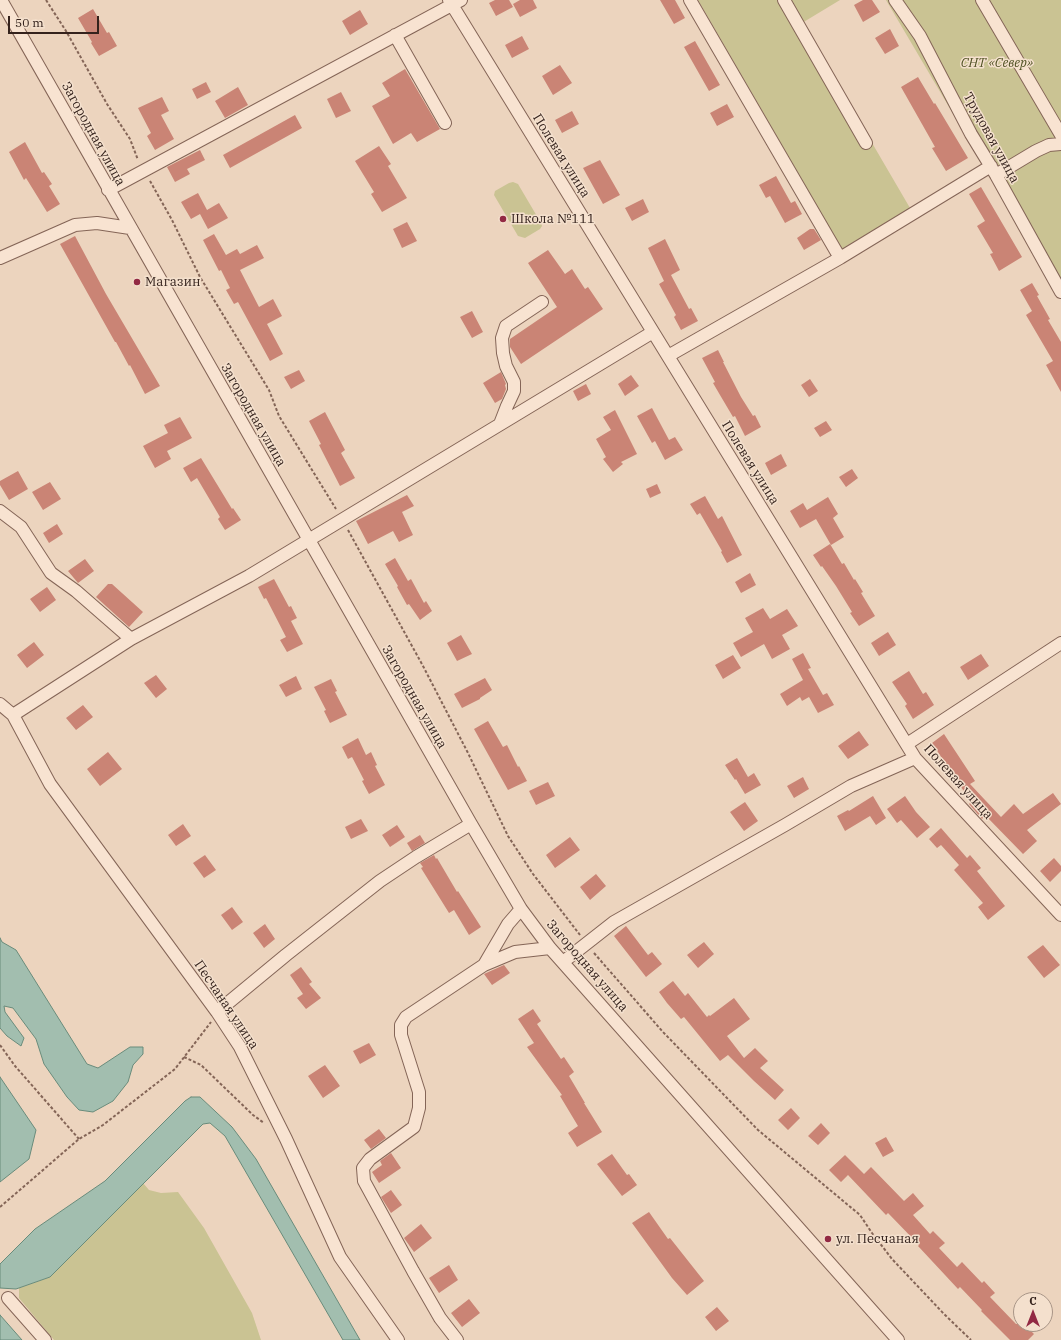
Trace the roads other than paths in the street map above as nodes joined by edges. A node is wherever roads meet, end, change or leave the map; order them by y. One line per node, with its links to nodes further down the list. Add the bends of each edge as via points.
1 (1, 0): 13 (street, Загородная улица)
2 (690, 0): 16 (street)
3 (784, 0): 10 (street)
4 (895, 0): 12 (street, Трудовая улица, via 920,36 971,134)
5 (982, 0): 9 (street)
6 (454, 2): 7 (street); 19 (street, Полевая улица)
7 (396, 35): 8 (street); 13 (street)
8 (445, 123)
9 (1061, 135)
10 (866, 143)
11 (1061, 144): 12 (street, via 1049,145)
12 (993, 170): 16 (street); 17 (street, Трудовая улица)
13 (108, 190): 14 (street, Загородная улица)
14 (130, 228): 15 (street, via 97,223 75,225); 23 (street, Загородная улица)
15 (0, 258)
16 (840, 258): 20 (street)
17 (1061, 292)
18 (542, 302): 21 (street, via 506,326 502,338 503,353 514,382 514,391)
19 (653, 332): 20 (street, Полевая улица); 21 (street)
20 (668, 356): 28 (street, Полевая улица)
21 (500, 424): 23 (street)
22 (0, 511): 24 (street, via 21,527 51,573)
23 (309, 541): 24 (street, via 250,576); 30 (street, Загородная улица)
24 (132, 639): 27 (street)
25 (1061, 643): 28 (street)
26 (0, 704): 27 (street, Песчаная улица)
27 (13, 715): 36 (street, Песчаная улица, via 50,784)
28 (907, 744): 29 (street, Полевая улица)
29 (915, 758): 32 (street, Полевая улица); 34 (street, via 851,786 614,922)
30 (471, 824): 31 (street, Загородная улица); 36 (street, via 380,881)
31 (521, 909): 33 (street, Загородная улица); 35 (street, via 508,924)
32 (1061, 915)
33 (550, 948): 34 (street, Загородная улица); 35 (street, via 515,952)
34 (563, 962): 41 (street, Загородная улица)
35 (484, 965): 40 (street, via 406,1017 401,1026 401,1036 419,1092 420,1108 414,1127 370,1159 363,1168 364,1181 413,1271 440,1318)
36 (218, 1012): 39 (street, Песчаная улица, via 240,1047 286,1138 340,1257)
37 (8, 1298): 38 (street)
38 (45, 1340)
39 (398, 1340)
40 (457, 1340)
41 (898, 1340)

